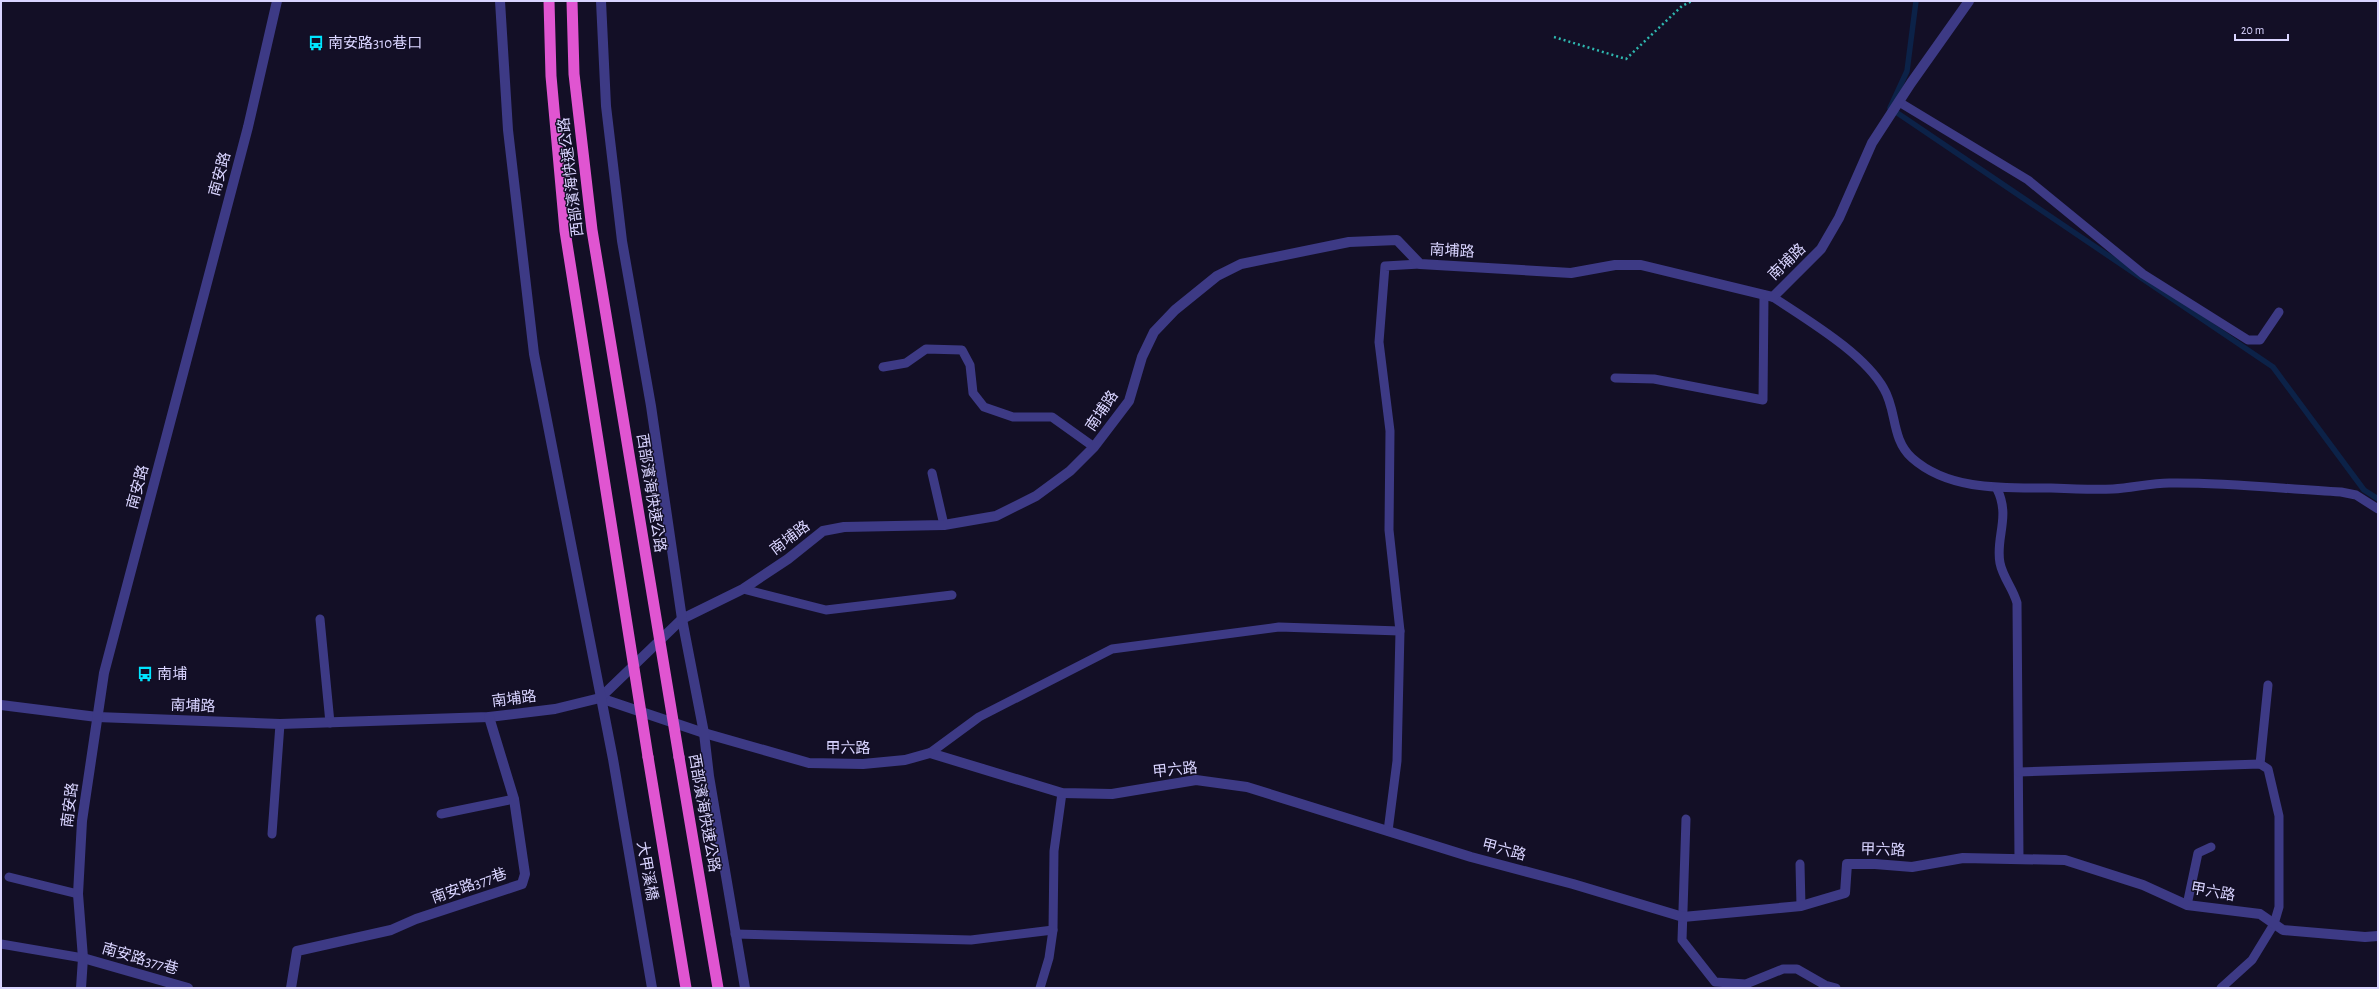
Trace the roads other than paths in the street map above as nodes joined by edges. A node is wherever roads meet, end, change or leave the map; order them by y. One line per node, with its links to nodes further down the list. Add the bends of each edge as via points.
1 (277, 1): 26 (street, 南安路, via 248,127 104,673)
2 (500, 1): 24 (street, 大甲溪橋, via 508,130 534,354)
3 (549, 1): 58 (highway, 西部濱海快速公路, bridge, via 551,76 566,231)
4 (572, 1): 59 (highway, 西部濱海快速公路, bridge, via 574,74 592,230)
5 (601, 1): 21 (street, via 606,106 622,241 651,406)
6 (1969, 1): 7 (street, 南埔路)
7 (1899, 102): 9 (street, 南埔路, via 1872,143 1839,218 1821,249); 10 (lane, via 2028,180 2143,274 2248,340 2260,340)
8 (1420, 264): 9 (street, 南埔路, via 1571,273 1615,265 1641,265); 13 (street, 南埔路, via 1397,240 1349,242 1241,264 1217,276 1175,310 1154,332 1142,357 1129,401); 22 (lane, via 1385,266 1379,342 1390,431 1389,530)
9 (1769, 296): 12 (lane, via 1763,400 1654,379); 15 (lane, via 1839,343 1877,378 1892,405 1894,427 1902,446 1912,458 1930,470 1961,482)
10 (2279, 312)
11 (883, 367): 13 (lane, via 906,363 926,349 962,350 970,365 973,393 984,407 1013,417 1052,417)
12 (1615, 378)
13 (1094, 447): 17 (street, 南埔路, via 1070,471 1036,496 996,516)
14 (932, 474): 17 (lane)
15 (1997, 489): 16 (lane, via 2114,489 2169,483 2286,489 2356,495); 33 (lane, via 2002,499 2003,517 2000,561 2004,577 2014,591 2017,603)
16 (2378, 510)
17 (944, 525): 18 (street, 南埔路, via 844,527 823,531 788,559)
18 (743, 588): 19 (lane, via 826,610); 21 (street, 南埔路)
19 (952, 595)
20 (320, 619): 28 (lane)
21 (682, 619): 24 (street, 南埔路); 30 (street)
22 (1400, 631): 31 (lane, via 1279,627 1112,649 980,717); 38 (lane, via 1397,761)
23 (2268, 685): 32 (lane)
24 (600, 698): 27 (street, 南埔路, via 555,709); 30 (street, 甲六路); 57 (street, 大甲溪橋, via 613,759)
25 (1, 705): 26 (street, 南埔路)
26 (97, 717): 29 (street, 南埔路); 44 (street, 南安路, via 82,821)
27 (489, 717): 28 (street, 南埔路); 35 (street, 南安路377巷)
28 (330, 723): 29 (street, 南埔路)
29 (280, 724): 39 (lane)
30 (704, 733): 31 (street, 甲六路, via 809,763 863,764 905,760); 50 (street)
31 (930, 753): 34 (street, 甲六路)
32 (2260, 764): 33 (lane); 48 (lane, via 2268,769 2279,816 2279,906)
33 (2019, 772): 41 (lane)
34 (1062, 792): 38 (street, 甲六路, via 1112,794 1196,780 1247,787); 49 (lane, via 1054,851)
35 (514, 799): 36 (lane); 56 (street, 南安路377巷, via 525,874 522,884 391,930 297,951)
36 (441, 814)
37 (1686, 819): 47 (lane)
38 (1388, 831): 47 (street, 甲六路)
39 (272, 834)
40 (2211, 847): 45 (lane, via 2198,853)
41 (2019, 859): 45 (street, 甲六路, via 2065,860 2143,885); 46 (street, 甲六路, via 1963,858 1912,867 1847,864 1845,892)
42 (1800, 864): 46 (lane)
43 (10, 876): 44 (lane)
44 (78, 894): 53 (street, 南安路)
45 (2187, 905): 48 (street, 甲六路, via 2260,914)
46 (1801, 906): 47 (street, 甲六路)
47 (1683, 917): 62 (lane, via 1682,940 1715,982 1746,984 1783,969 1796,969 1825,985)
48 (2274, 924): 51 (street, 甲六路, via 2283,930); 63 (lane, via 2252,960)
49 (1053, 930): 50 (lane, via 972,940); 61 (lane)
50 (736, 934): 60 (street)
51 (2378, 936)
52 (1, 944): 53 (lane)
53 (83, 958): 54 (street, 南安路); 55 (street, 南安路377巷)
54 (81, 988)
55 (188, 988)
56 (291, 988)
57 (652, 988)
58 (686, 988)
59 (718, 988)
60 (745, 988)
61 (1040, 988)
62 (1836, 988)
63 (2221, 988)

